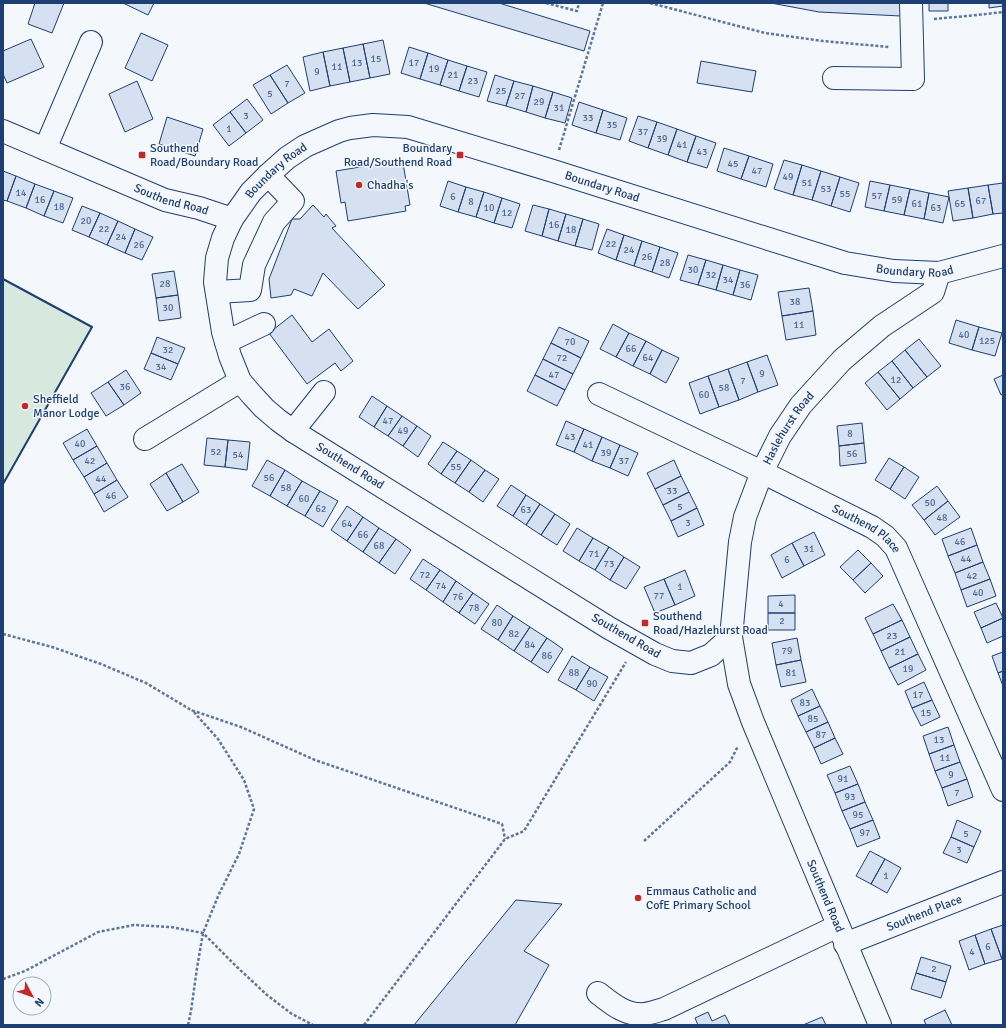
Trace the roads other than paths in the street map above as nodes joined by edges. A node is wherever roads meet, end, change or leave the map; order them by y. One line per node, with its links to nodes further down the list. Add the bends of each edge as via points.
1 (911, 3): 3 (street, via 913,79)
2 (91, 42): 5 (street)
3 (834, 78)
4 (3, 131): 5 (street, Southend Road)
5 (45, 149): 7 (street, Southend Road, via 165,200)
6 (268, 175): 7 (street, Boundary Road, via 251,192); 9 (street, Boundary Road, via 305,146 339,131 373,125 408,127 845,263 894,271); 10 (street, via 293,201 274,222 254,265 250,290)
7 (232, 219): 10 (street, Southend Road, via 217,258)
8 (1003, 256): 9 (street, Boundary Road)
9 (939, 273): 18 (street, Haslehurst Road, via 933,292 882,326 842,360 822,382 780,436)
10 (217, 292): 12 (street, Southend Road)
11 (264, 324): 12 (street)
12 (226, 342): 13 (street, Southend Road)
13 (240, 381): 16 (street, Southend Road, via 264,408); 17 (street)
14 (324, 392): 16 (street)
15 (599, 394): 18 (street, Southend Place)
16 (293, 431): 19 (street, Southend Road, via 655,654 672,661 691,663 711,655)
17 (145, 439)
18 (762, 472): 19 (street, Haslehurst Road, via 745,517 740,542); 20 (street, Southend Place, via 872,527 896,548)
19 (731, 637): 22 (street, Southend Road, via 739,684 753,722)
20 (1003, 790)
21 (1003, 882): 22 (street, Southend Place)
22 (841, 935): 23 (street, Southend Place, via 664,1009 645,1014 621,1010); 24 (street, Southend Road)
23 (598, 992)
24 (880, 1025)

